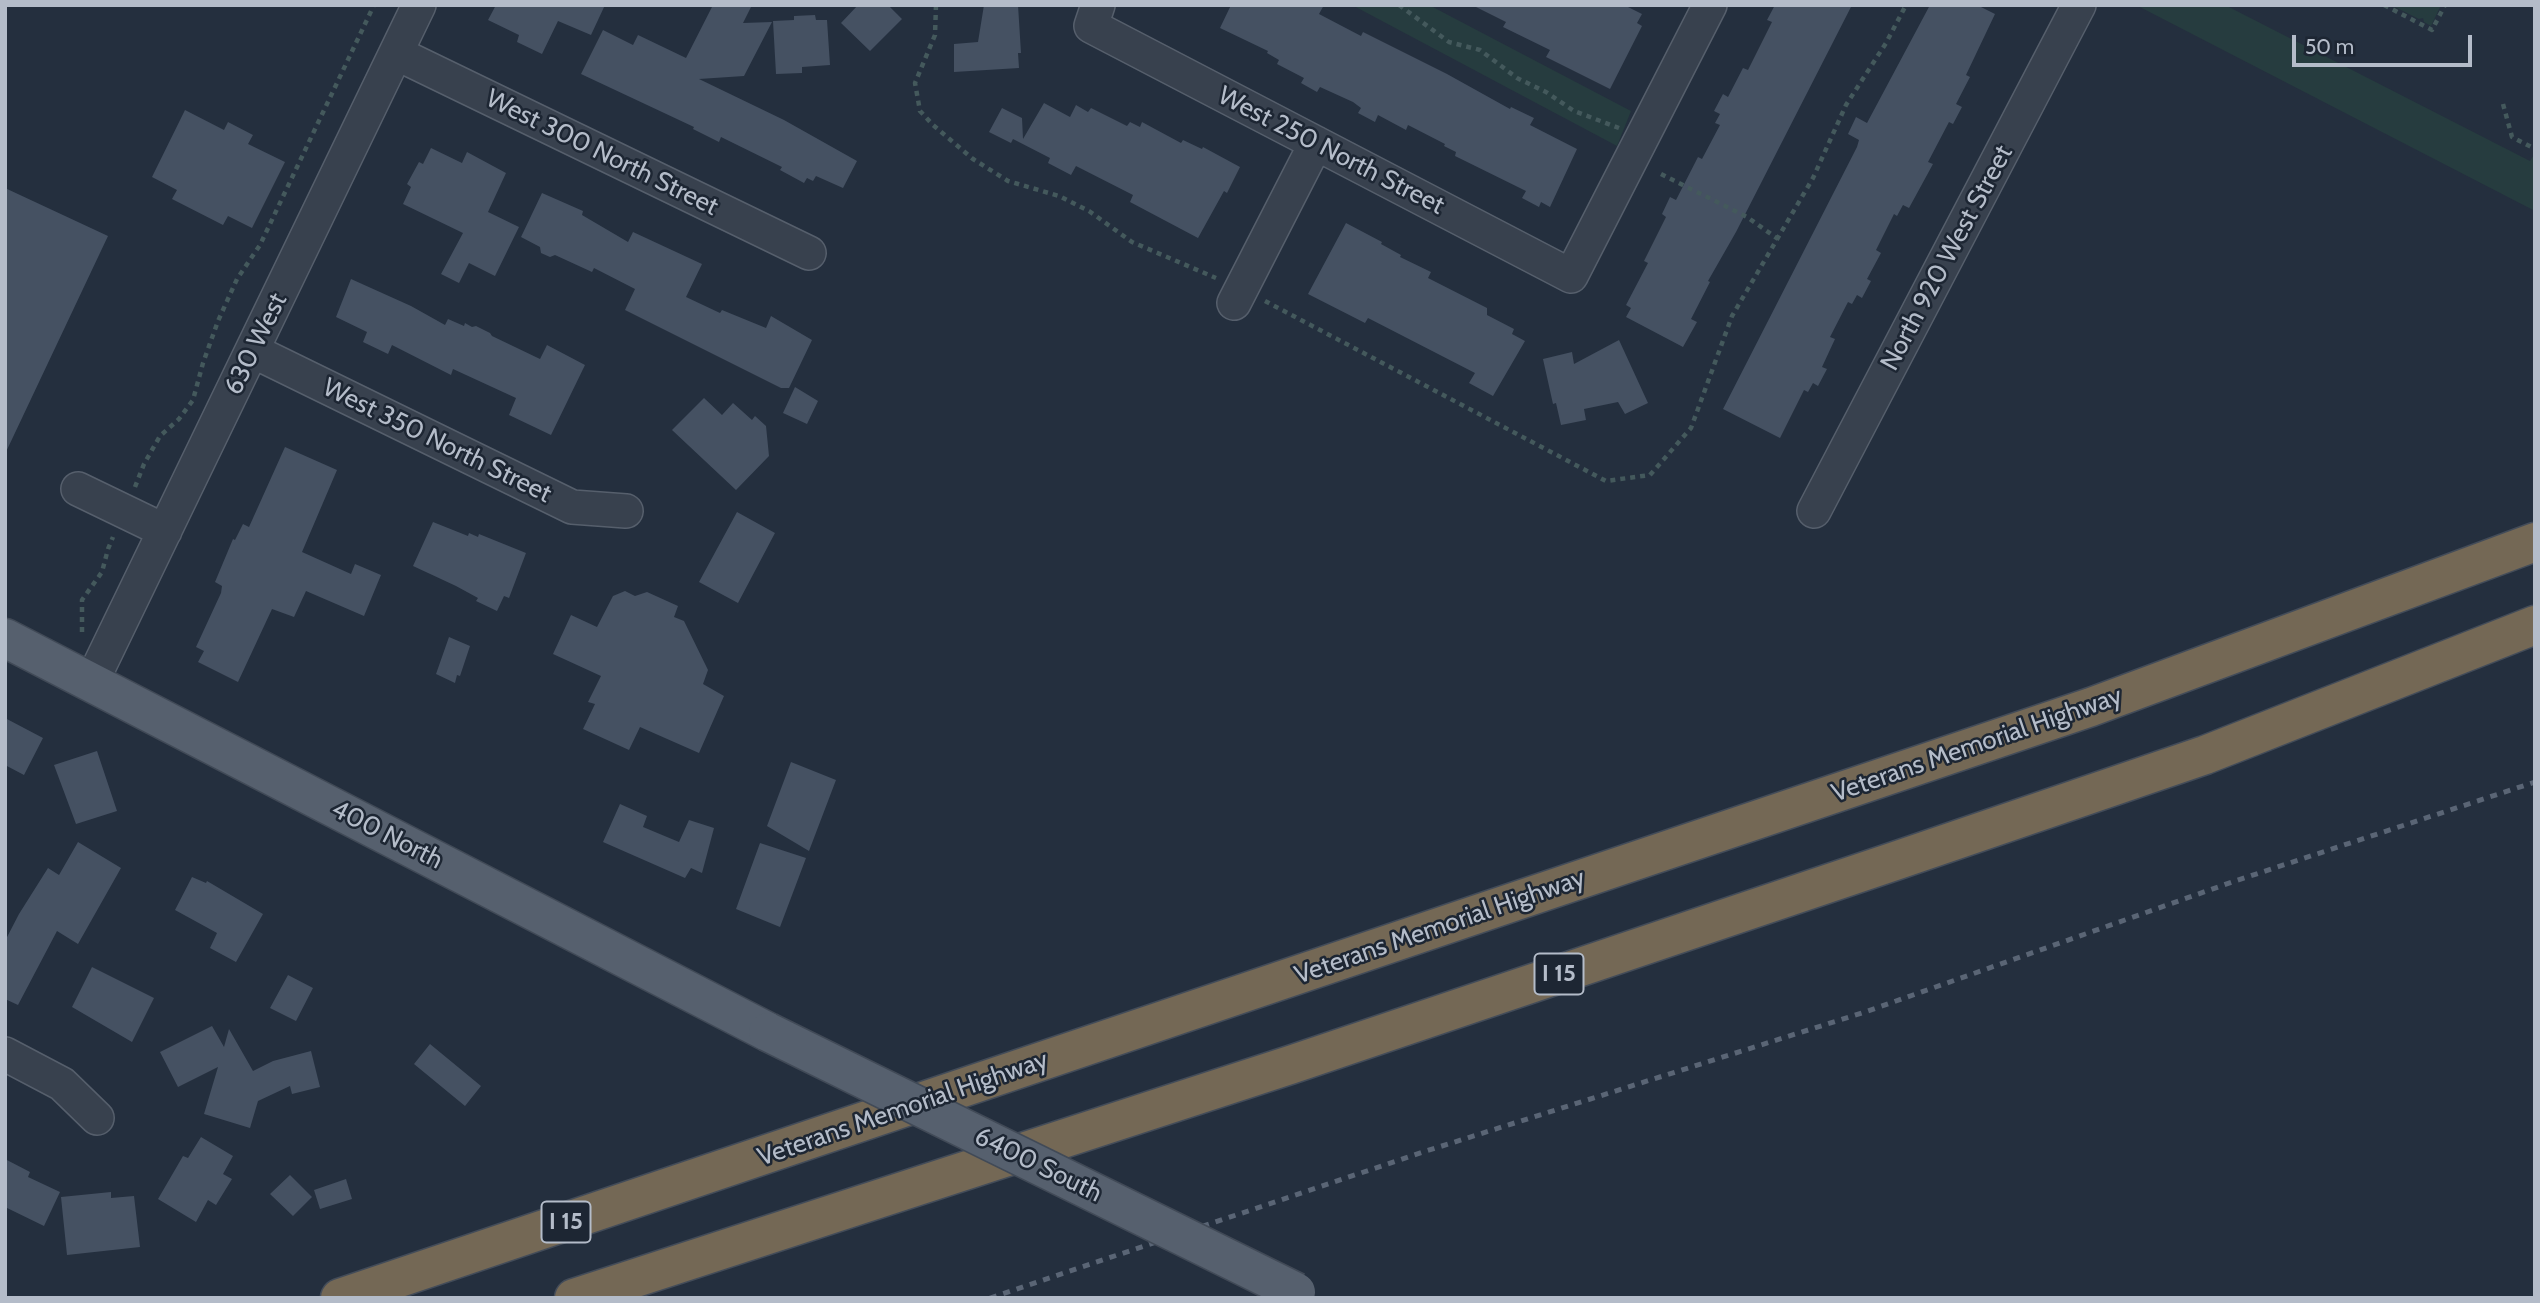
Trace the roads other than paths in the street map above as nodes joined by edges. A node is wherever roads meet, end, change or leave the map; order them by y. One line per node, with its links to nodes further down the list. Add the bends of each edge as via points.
1 (419, 5): 5 (street, 630 West)
2 (1710, 5): 6 (street, West 250 North Street, via 1571,276)
3 (2079, 5): 12 (street, North 920 West Street)
4 (1095, 16): 6 (street, West 250 North Street)
5 (396, 54): 7 (street, West 300 North Street); 9 (street, 630 West)
6 (1316, 143): 8 (street)
7 (809, 253)
8 (1238, 296)
9 (253, 351): 11 (street, West 350 North Street, via 572,508); 13 (street, 630 West)
10 (78, 489): 13 (street)
11 (626, 511)
12 (1814, 511)
13 (165, 531): 17 (street, 630 West)
14 (2535, 542): 22 (highway, Veterans Memorial Highway / I 15, via 2064,716)
15 (2535, 625): 23 (highway, I 15, via 2205,755 1290,1065)
16 (5, 638): 17 (main road, 400 North)
17 (92, 681): 18 (main road, 400 North)
18 (768, 1032): 21 (main road, 6400 South, bridge)
19 (5, 1054): 20 (street, via 62,1084)
20 (97, 1118)
21 (1301, 1295)
22 (340, 1298)
23 (574, 1298)

